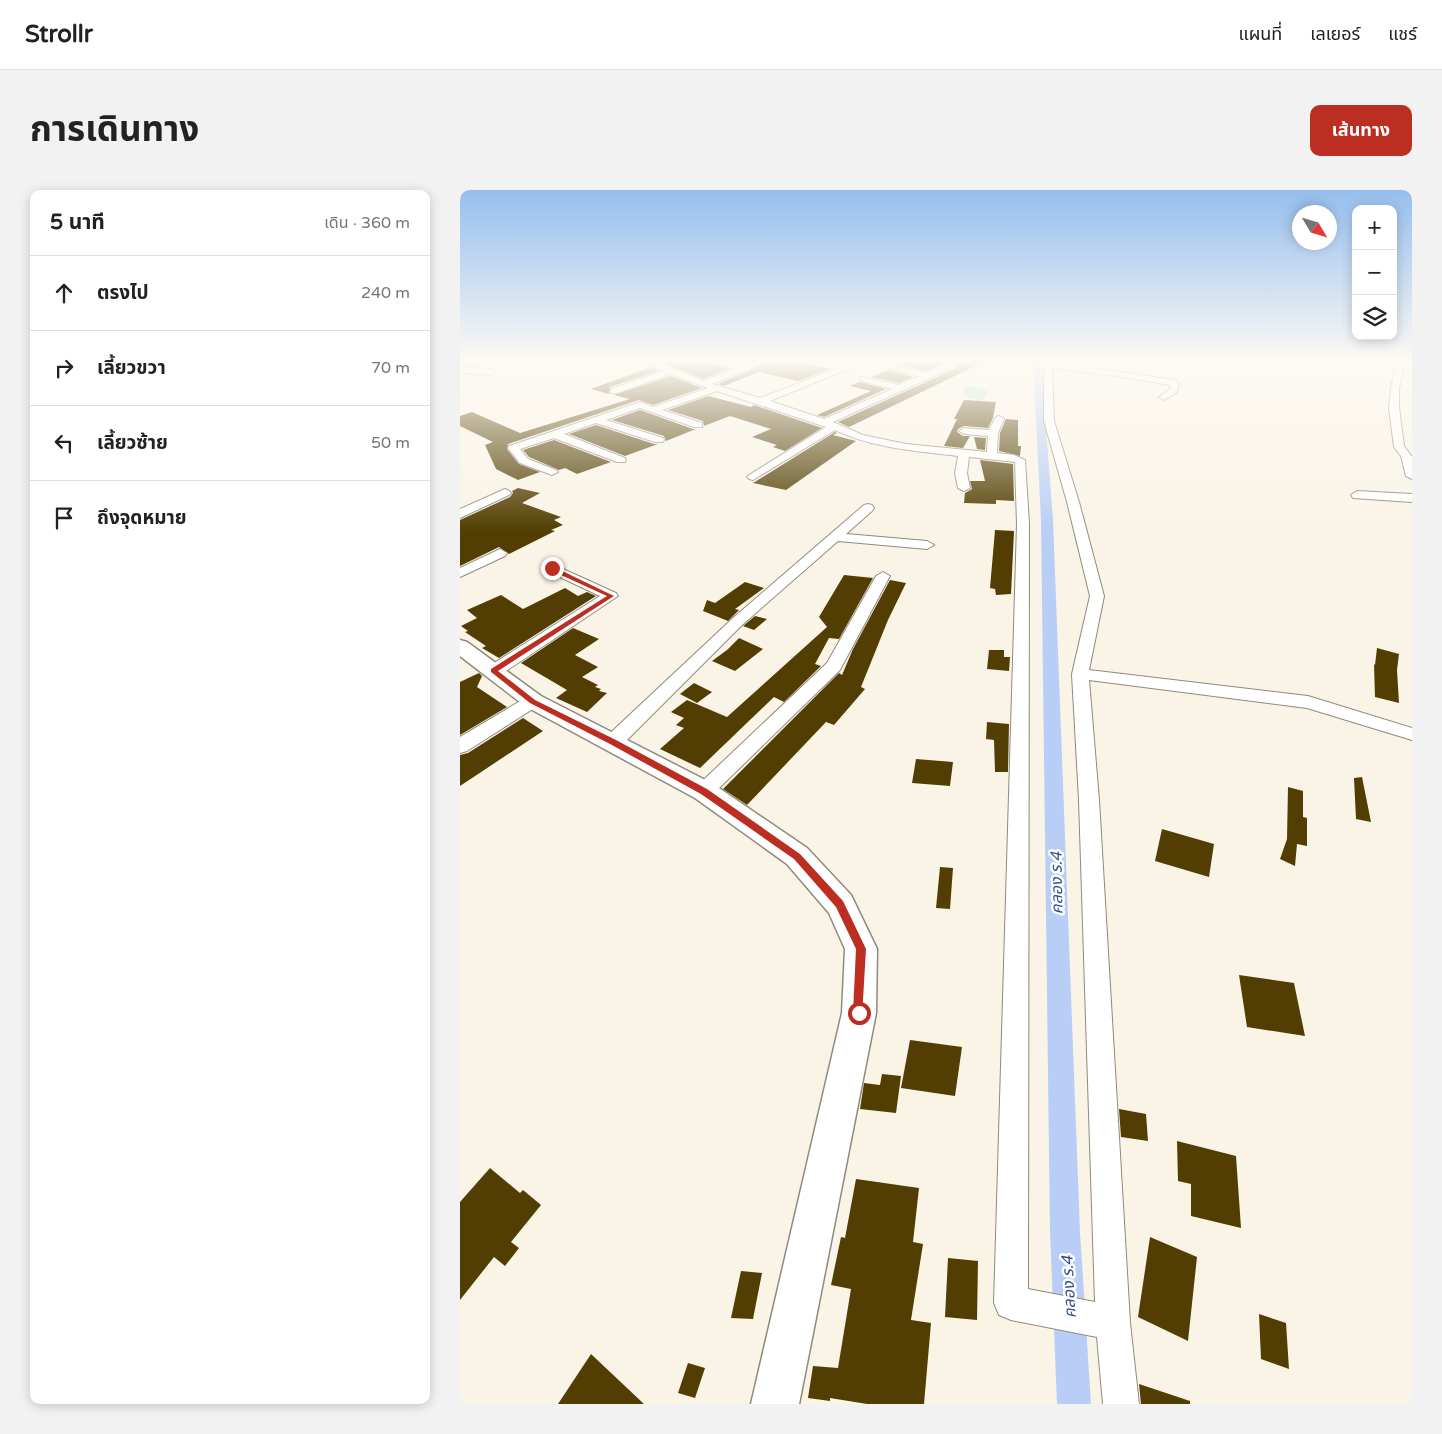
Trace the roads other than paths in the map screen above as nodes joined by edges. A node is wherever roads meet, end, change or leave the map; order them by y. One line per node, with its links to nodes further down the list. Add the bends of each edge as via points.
1 (604, 418): 8 (street)
2 (676, 418): 9 (street)
3 (808, 418): 10 (street)
4 (843, 418): 10 (street)
5 (1049, 418): 35 (street, via 1097,596)
6 (1395, 418): 19 (street, via 1399,446 1406,455)
7 (999, 419): 12 (street)
8 (597, 420): 13 (street); 14 (street)
9 (698, 425)
10 (829, 425): 15 (street, via 860,438 906,447); 20 (street)
11 (964, 431): 12 (street)
12 (993, 433): 16 (street)
13 (554, 434): 17 (street); 18 (street, via 514,448 524,461)
14 (659, 440)
15 (964, 452): 16 (street); 21 (street, via 961,473)
16 (992, 455): 41 (street, via 1020,460 1023,515 1011,1303)
17 (621, 460)
18 (552, 472)
19 (1412, 476)
20 (753, 477)
21 (964, 488)
22 (505, 493): 26 (street)
23 (1357, 496): 24 (street)
24 (1412, 498)
25 (868, 508): 27 (street)
26 (460, 514)
27 (835, 537): 28 (street); 38 (street, via 737,622)
28 (926, 545)
29 (500, 553): 31 (street)
30 (552, 568): 34 (street, via 611,596)
31 (460, 572)
32 (883, 576): 40 (street, via 834,666)
33 (460, 646): 34 (street)
34 (494, 671): 36 (street)
35 (1080, 674): 37 (street, via 1308,702); 41 (street, via 1089,800)
36 (533, 701): 38 (street); 39 (street)
37 (1412, 734)
38 (613, 742): 40 (street)
39 (460, 746)
40 (704, 792): 42 (street, via 797,856 840,904 861,949 859,1013)
41 (1099, 1321): 43 (street)
42 (775, 1404)
43 (1121, 1404)

